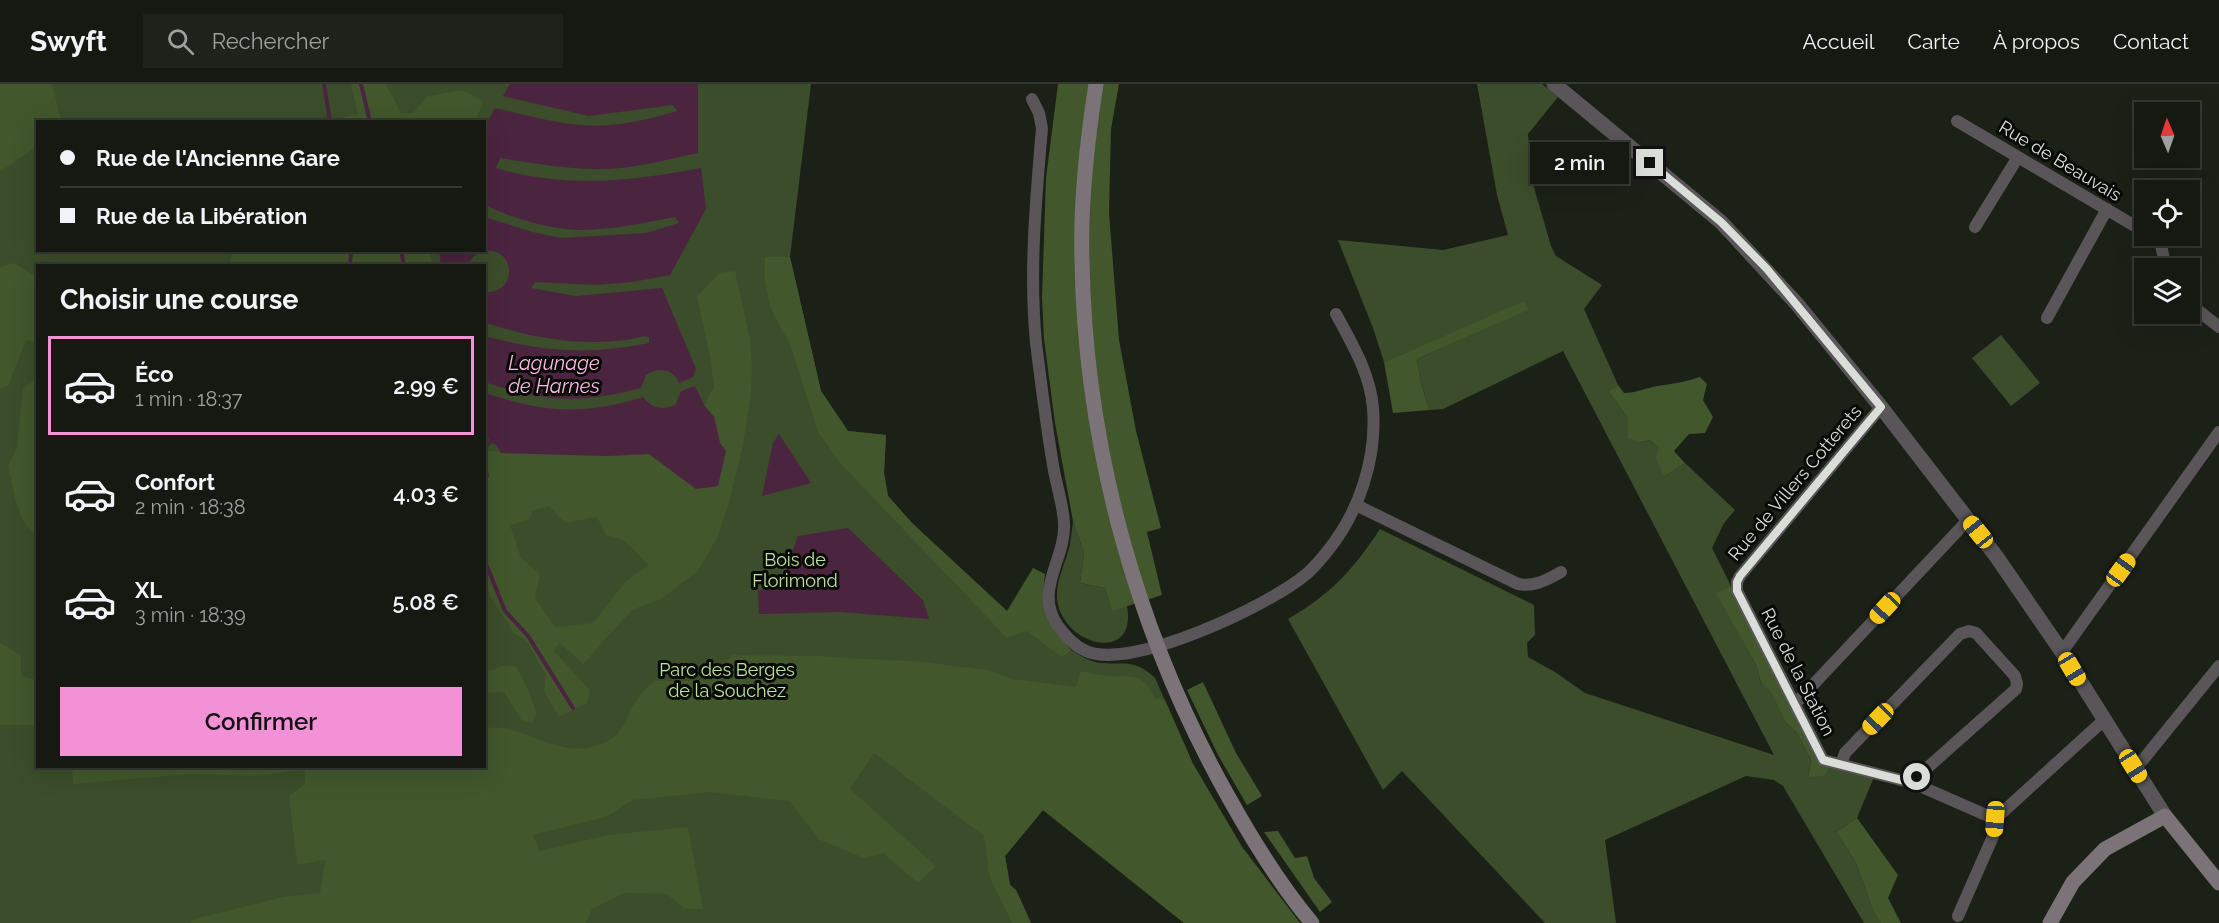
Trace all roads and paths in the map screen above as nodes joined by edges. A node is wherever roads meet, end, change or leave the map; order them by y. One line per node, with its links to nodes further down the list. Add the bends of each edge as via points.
1 (1096, 84): 19 (main road, via 1083,197 1082,260 1091,382 1113,503)
2 (1554, 84): 13 (street, via 1721,222 1767,269)
3 (1032, 99): 19 (street, via 1042,128 1034,237 1036,340 1064,524 1061,549 1050,576 1050,608 1072,643 1087,652 1133,652)
4 (1957, 121): 5 (street, Rue de Beauvais)
5 (2018, 157): 6 (street, Rue de Beauvais); 8 (street)
6 (2107, 209): 7 (street, Rue de Beauvais); 11 (street)
7 (2134, 225)
8 (1974, 227)
9 (2200, 312): 12 (street)
10 (1336, 314): 15 (street, via 1365,369 1373,407 1368,468)
11 (2047, 318)
12 (2219, 327)
13 (1881, 407): 16 (street); 18 (street, Rue de Villers Cotterets)
14 (2219, 432): 20 (street)
15 (1356, 505): 17 (street, via 1518,584 1540,583); 19 (street, via 1345,528 1305,576 1204,631)
16 (1968, 520): 20 (street); 22 (street)
17 (1561, 572)
18 (1737, 582): 22 (street, Rue de la Station, via 1737,591)
19 (1157, 645): 31 (main road, via 1219,781 1268,863)
20 (2062, 652): 23 (street)
21 (2219, 666): 25 (street, via 2142,761)
22 (1795, 704): 24 (street, Rue de la Station, via 1823,760)
23 (2104, 720): 25 (street); 28 (street)
24 (1841, 765): 26 (street, Rue de la Station); 26 (street, via 1845,753 1960,634 1976,633 2015,676 2016,689)
25 (2133, 766): 27 (street)
26 (1913, 783): 28 (street, Rue de la Station)
27 (2164, 816): 29 (main road); 32 (main road, via 2105,849 2073,882)
28 (1995, 819): 30 (street, via 1994,834)
29 (2219, 883)
30 (1958, 916)
31 (1312, 923)
32 (2050, 923)

